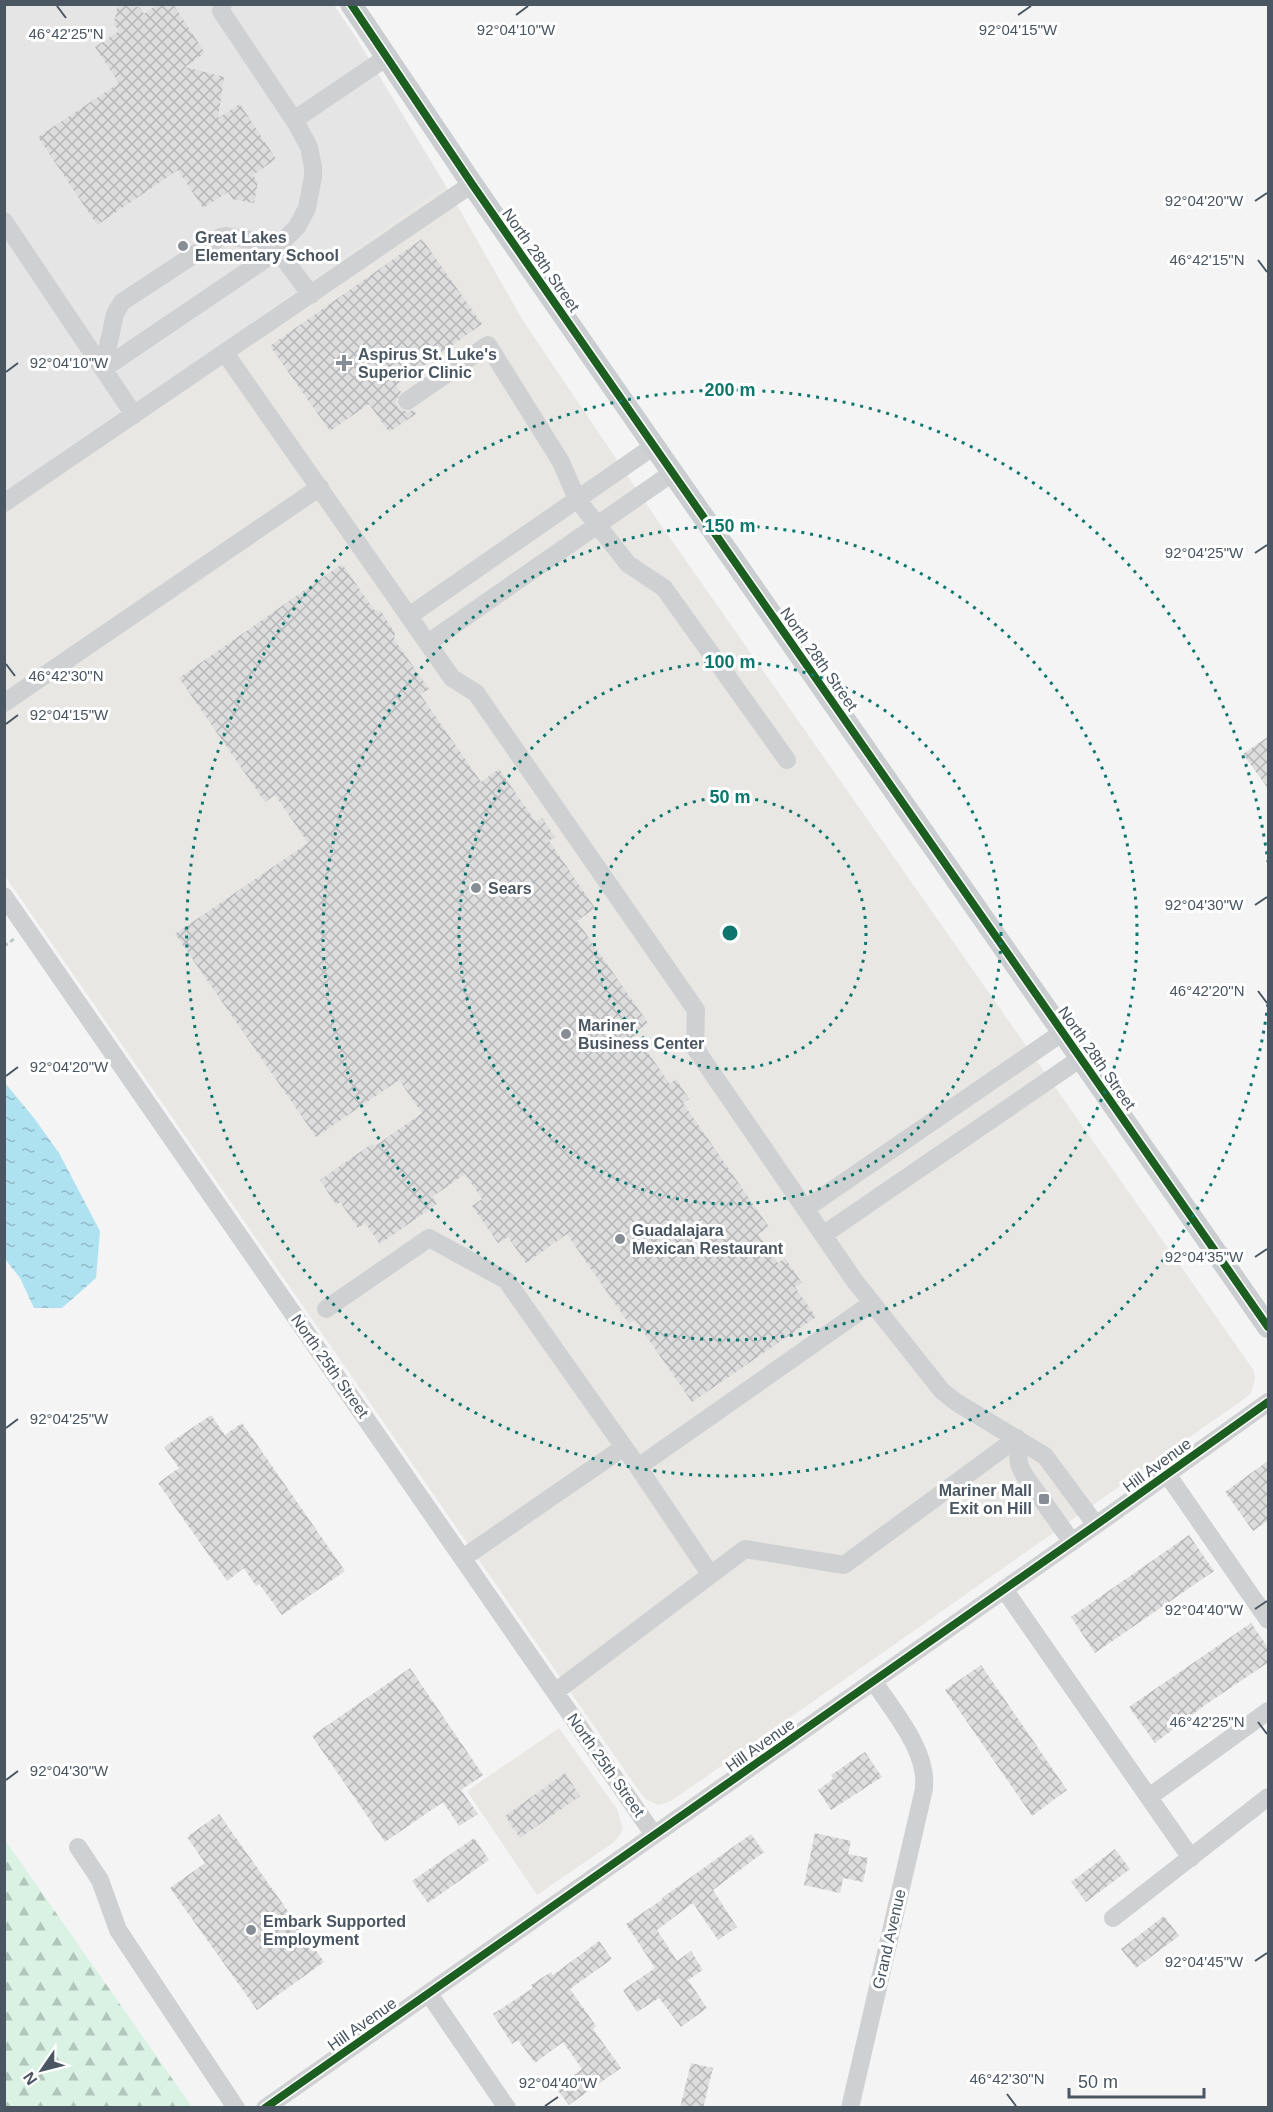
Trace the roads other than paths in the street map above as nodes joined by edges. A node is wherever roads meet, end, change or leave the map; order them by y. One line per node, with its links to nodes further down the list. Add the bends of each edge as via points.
1 (223, 4): 4 (street, via 221,11)
2 (351, 4): 3 (main road, North 28th Street)
3 (387, 57): 4 (street); 5 (main road, North 28th Street)
4 (294, 120): 7 (street, via 311,155 312,188 303,217)
5 (472, 184): 8 (street); 13 (main road, North 28th Street)
6 (4, 221): 10 (street)
7 (276, 248): 8 (street); 10 (street, via 230,284); 10 (street, via 221,237 122,302 115,314)
8 (311, 295): 9 (street)
9 (225, 353): 12 (street); 15 (street)
10 (103, 369): 12 (street)
11 (407, 401): 16 (street, via 488,345 561,462)
12 (134, 415): 17 (street)
13 (654, 446): 14 (main road, North 28th Street); 16 (street)
14 (672, 473): 18 (street); 24 (main road, North 28th Street)
15 (320, 487): 19 (street); 21 (street)
16 (577, 500): 18 (street); 19 (street)
17 (4, 503)
18 (597, 525): 20 (street); 22 (street, via 628,564 664,588)
19 (409, 616): 20 (street)
20 (428, 642): 26 (street, via 452,678 476,693 696,1010 695,1048)
21 (4, 703)
22 (787, 760)
23 (4, 896): 38 (street, North 25th Street)
24 (1063, 1032): 25 (main road, North 28th Street); 26 (street)
25 (1081, 1058): 27 (street); 30 (main road, North 28th Street)
26 (805, 1209): 27 (street)
27 (823, 1235): 28 (street)
28 (872, 1303): 32 (street, via 942,1391); 34 (street)
29 (326, 1309): 33 (street, via 429,1238 506,1280)
30 (1269, 1327)
31 (1269, 1402): 35 (street, Hill Avenue)
32 (1017, 1438): 36 (street, via 1049,1460); 37 (street, via 1023,1473); 39 (street, via 844,1565 745,1549)
33 (624, 1447): 34 (street); 38 (street)
34 (638, 1467): 39 (street)
35 (1167, 1474): 36 (street, Hill Avenue); 41 (street)
36 (1096, 1525): 37 (street, Hill Avenue)
37 (1072, 1542): 40 (street, Hill Avenue)
38 (463, 1558): 43 (street, North 25th Street)
39 (710, 1574): 43 (street)
40 (1004, 1589): 42 (street, Hill Avenue); 45 (street)
41 (1269, 1620)
42 (874, 1682): 47 (street, Hill Avenue); 55 (street, Grand Avenue, via 917,1751 924,1770 924,1789)
43 (555, 1692): 47 (street, North 25th Street)
44 (1269, 1711): 45 (street)
45 (1149, 1797): 49 (street)
46 (1269, 1797): 49 (street)
47 (654, 1835): 51 (street, Hill Avenue)
48 (78, 1847): 53 (street, via 100,1880 118,1930)
49 (1191, 1858): 50 (street)
50 (1113, 1918)
51 (429, 1994): 52 (street, Hill Avenue); 54 (street)
52 (276, 2104)
53 (236, 2108)
54 (507, 2108)
55 (850, 2108)

